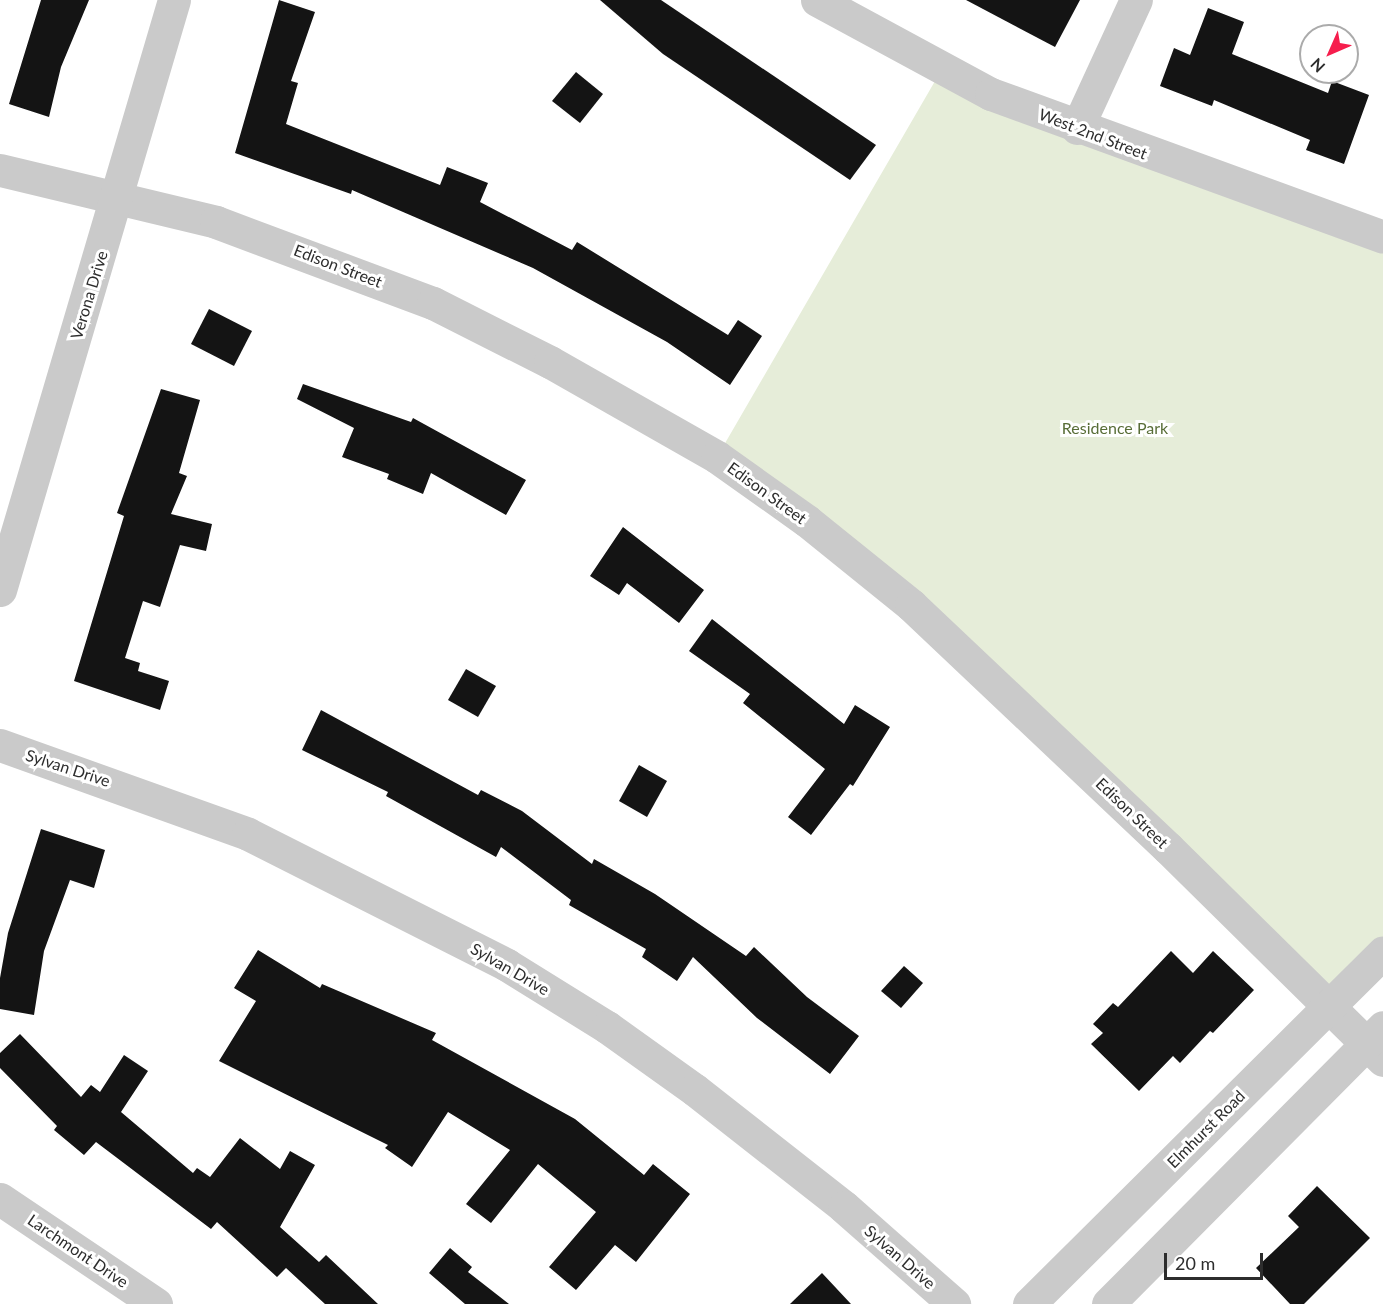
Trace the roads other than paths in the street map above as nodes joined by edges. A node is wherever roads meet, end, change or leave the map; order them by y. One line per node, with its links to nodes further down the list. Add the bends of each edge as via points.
1 (174, 0): 6 (street, Verona Drive)
2 (817, 0): 4 (street, West 2nd Street, via 991,94)
3 (1136, 0): 4 (street)
4 (1077, 128): 7 (street, West 2nd Street)
5 (0, 170): 6 (street, Edison Street)
6 (119, 195): 8 (street, Verona Drive); 11 (street, Edison Street, via 315,256 433,303 550,362 717,457 911,605)
7 (1383, 237)
8 (0, 590)
9 (0, 746): 15 (street, Sylvan Drive, via 248,834 507,965 695,1090 844,1207)
10 (1383, 954): 11 (street, Elmhurst Road)
11 (1329, 1007): 12 (street, Edison Street); 16 (street, Elmhurst Road)
12 (1377, 1044): 17 (street)
13 (0, 1199): 14 (street, Larchmont Drive)
14 (156, 1304)
15 (954, 1304)
16 (1029, 1304)
17 (1108, 1304)

